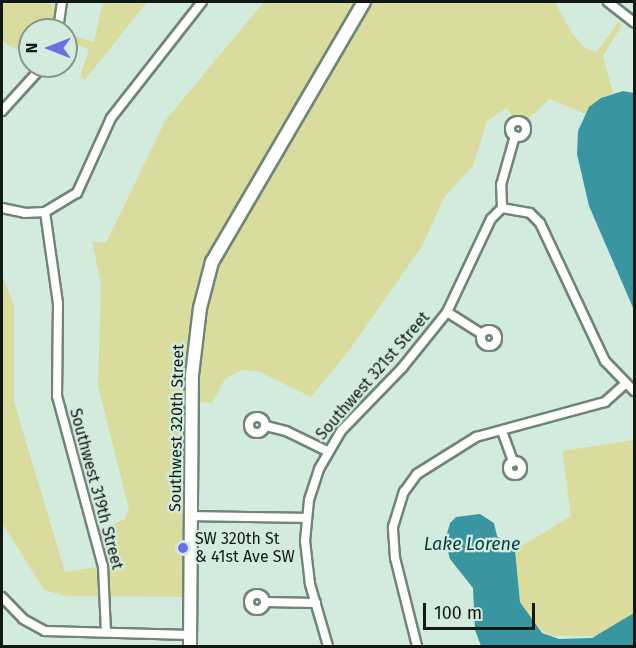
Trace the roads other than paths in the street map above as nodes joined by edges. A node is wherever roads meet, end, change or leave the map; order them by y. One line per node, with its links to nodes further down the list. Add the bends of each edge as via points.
1 (62, 2): 5 (street)
2 (202, 2): 12 (street, via 111,118 81,188)
3 (364, 2): 21 (main road, Southwest 320th Street, via 212,262 194,347)
4 (608, 2): 6 (street)
5 (60, 18)
6 (634, 22)
7 (32, 78): 8 (street)
8 (2, 111)
9 (515, 136): 11 (street, via 501,185)
10 (2, 208): 12 (street)
11 (502, 208): 13 (street, Southwest 321st Street, via 491,219); 15 (street, via 530,213 540,223 589,332)
12 (45, 212): 26 (street, Southwest 319th Street, via 58,303 57,396 101,557)
13 (447, 312): 14 (street); 19 (street, Southwest 321st Street)
14 (482, 334)
15 (625, 384): 16 (street); 18 (street, via 605,402)
16 (634, 391)
17 (266, 426): 19 (street)
18 (502, 431): 20 (street); 29 (street, via 456,447 417,474 398,509 394,544)
19 (327, 451): 22 (street, Southwest 321st Street)
20 (513, 462)
21 (191, 516): 22 (street); 27 (main road, Southwest 320th Street)
22 (307, 518): 25 (street, Southwest 321st Street, via 305,541)
23 (2, 597): 26 (street, via 23,618 45,631)
24 (265, 602): 25 (street)
25 (316, 603): 28 (street, Southwest 321st Street)
26 (106, 632): 27 (street)
27 (190, 641)
28 (328, 646)
29 (417, 646)

